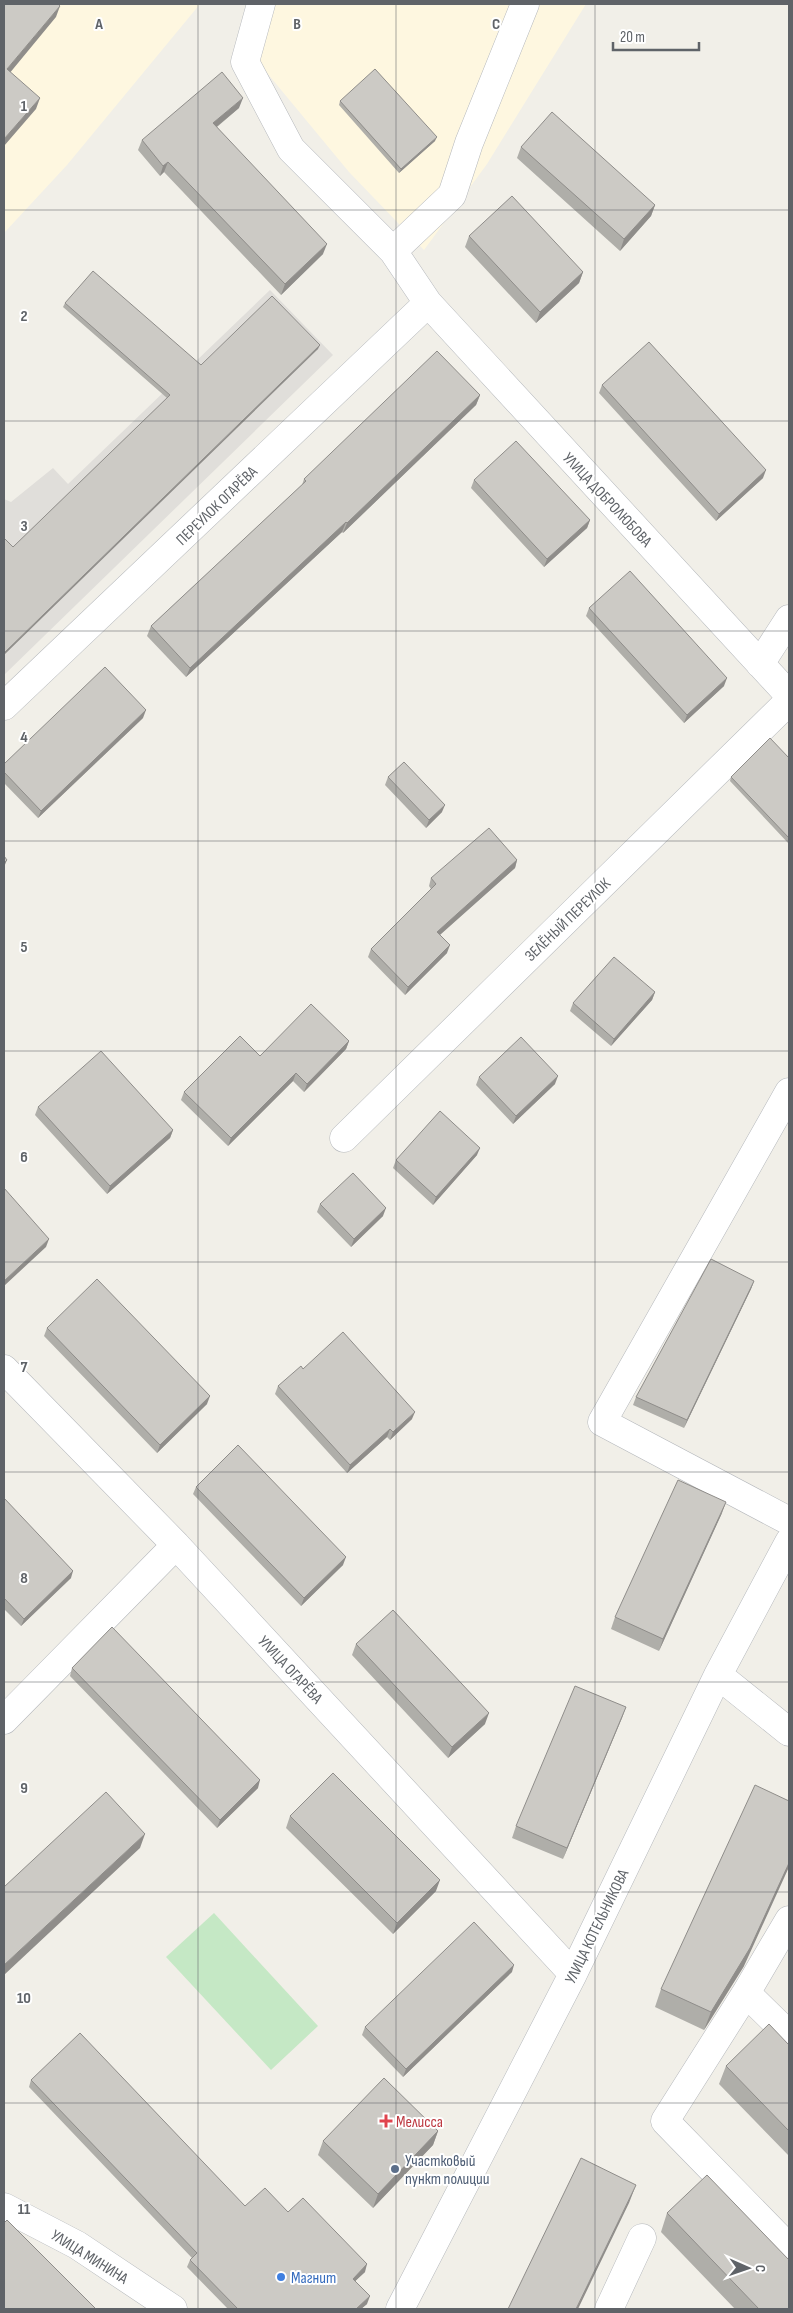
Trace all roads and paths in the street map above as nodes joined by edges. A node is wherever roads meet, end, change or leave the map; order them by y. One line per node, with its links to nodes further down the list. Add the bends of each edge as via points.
1 (261, 4): 3 (street, УЛИЦА ДОБРОЛЮБОВА, via 245,62 291,149)
2 (525, 4): 3 (street, via 452,195)
3 (393, 251): 4 (street, УЛИЦА ДОБРОЛЮБОВА)
4 (428, 303): 6 (street, УЛИЦА ДОБРОЛЮБОВА); 9 (street, ПЕРЕУЛОК ОГАРЁВА)
5 (789, 619): 6 (street)
6 (760, 664): 7 (street, УЛИЦА ДОБРОЛЮБОВА)
7 (789, 695)
8 (789, 701): 11 (street, ЗЕЛЁНЫЙ ПЕРЕУЛОК)
9 (4, 706)
10 (789, 1092): 13 (street, via 602,1422)
11 (344, 1138)
12 (4, 1368): 15 (street, УЛИЦА ОГАРЁВА)
13 (789, 1521)
14 (789, 1542): 16 (street, УЛИЦА КОТЕЛЬНИКОВА)
15 (176, 1545): 17 (street); 20 (street, УЛИЦА ОГАРЁВА)
16 (718, 1675): 18 (street); 20 (street, УЛИЦА КОТЕЛЬНИКОВА)
17 (4, 1720)
18 (789, 1732)
19 (789, 1920): 21 (street)
20 (573, 1974): 27 (street, УЛИЦА КОТЕЛЬНИКОВА)
21 (746, 1993): 22 (street); 25 (street, via 665,2121)
22 (789, 2035)
23 (4, 2207): 26 (street, УЛИЦА МИНИНА, via 77,2245)
24 (642, 2238): 28 (street)
25 (789, 2248)
26 (173, 2309)
27 (400, 2309)
28 (609, 2309)

